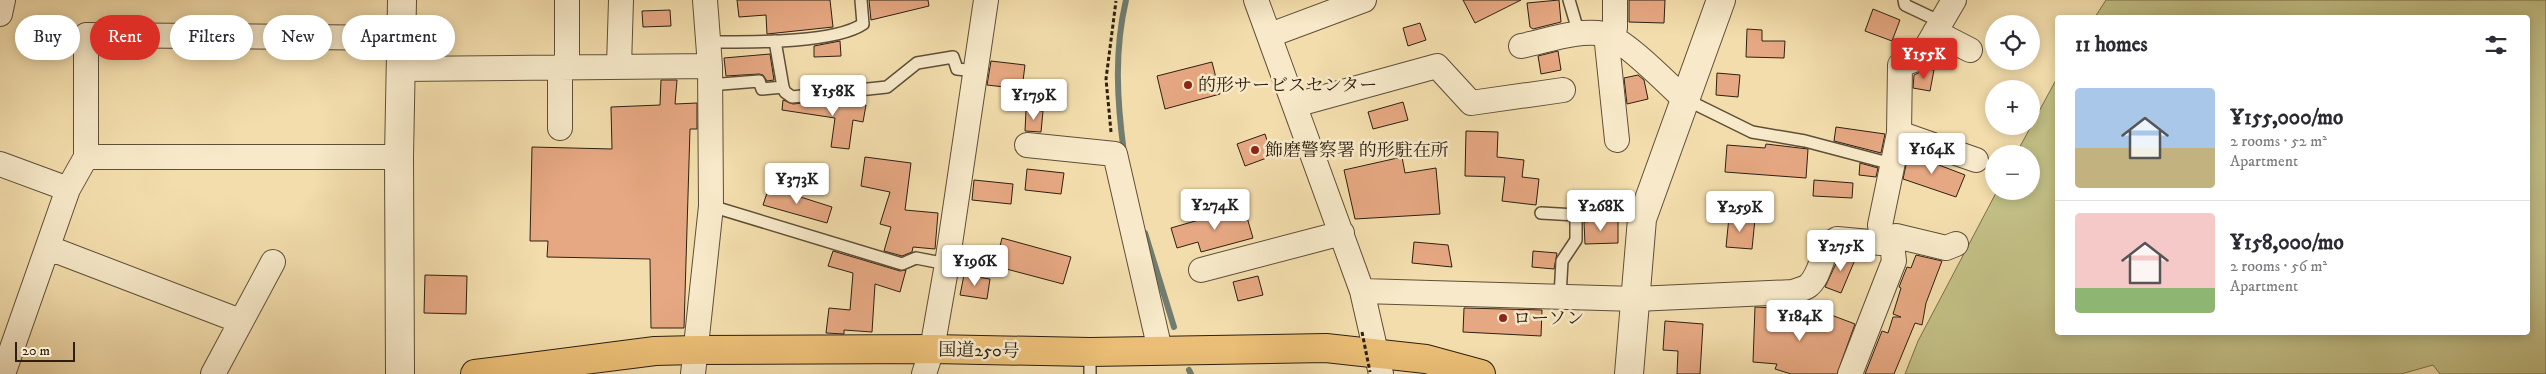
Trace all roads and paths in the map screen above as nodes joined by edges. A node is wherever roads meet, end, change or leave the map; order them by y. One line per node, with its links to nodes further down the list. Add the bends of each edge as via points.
1 (2, 0): 16 (street)
2 (402, 0): 17 (street)
3 (567, 0): 28 (street)
4 (621, 0): 29 (street)
5 (705, 0): 24 (street)
6 (861, 0): 23 (lane, via 863,24 852,31)
7 (986, 0): 31 (street)
8 (1256, 0): 21 (street)
9 (1364, 0): 21 (street)
10 (1569, 0): 19 (lane)
11 (1615, 0): 20 (street, via 1615,28)
12 (1721, 0): 35 (street)
13 (1904, 0): 18 (lane, via 1905,5)
14 (1954, 0): 18 (street)
15 (1116, 1): 41 (path, via 1106,79)
16 (0, 14)
17 (402, 15)
18 (1938, 27): 26 (street); 38 (street, via 1920,58 1900,65)
19 (1579, 34): 20 (street); 25 (street)
20 (1606, 34): 35 (street, via 1646,62); 39 (street)
21 (1270, 35): 36 (street)
22 (342, 37): 42 (street, via 86,35)
23 (775, 41): 24 (lane); 33 (lane)
24 (708, 42): 32 (street)
25 (1521, 46)
26 (1970, 50)
27 (400, 60): 30 (street)
28 (564, 66): 29 (street); 30 (street); 37 (street)
29 (619, 66): 32 (street)
30 (400, 69): 43 (street)
31 (976, 71): 33 (lane, via 956,69 953,57 917,63 887,87 792,97); 57 (street)
32 (709, 76): 33 (lane, via 759,81 762,89); 48 (street)
33 (783, 87)
34 (1563, 90): 36 (street, via 1471,103 1437,66)
35 (1684, 99): 46 (lane, via 1752,132 1805,141); 49 (street)
36 (1295, 105): 52 (street)
37 (560, 128)
38 (1899, 133): 44 (street); 46 (street)
39 (1617, 140)
40 (1027, 145): 41 (street)
41 (1115, 154): 63 (street)
42 (86, 157): 43 (street); 47 (street)
43 (399, 157): 71 (street)
44 (1976, 160)
45 (0, 164): 47 (street)
46 (1892, 164): 53 (street, via 1880,225)
47 (68, 189): 55 (street)
48 (711, 206): 57 (lane, via 902,264 916,258); 65 (street)
49 (1646, 210): 51 (lane); 61 (street, via 1642,219)
50 (1541, 214): 51 (lane)
51 (1576, 215): 60 (lane, via 1576,240 1562,261)
52 (1342, 233): 58 (street); 59 (street)
53 (1888, 243): 54 (street, via 1896,236 1946,248); 61 (street, via 1837,239 1830,243 1813,279 1807,286 1793,292); 75 (street, via 1894,261)
54 (1956, 244)
55 (49, 248): 62 (street); 69 (street)
56 (273, 262): 62 (street)
57 (946, 264): 66 (street)
58 (1201, 270)
59 (1362, 291): 60 (street); 64 (street)
60 (1560, 296): 61 (street)
61 (1636, 299): 74 (street)
62 (240, 321): 70 (street)
63 (1160, 350): 64 (highway, 国道250号, via 1326,348); 67 (highway, 国道250号)
64 (1372, 358): 64 (path, bridge); 73 (highway, 国道250号, via 1426,358)
65 (695, 362): 66 (highway, 国道250号); 68 (highway, 国道250号, via 655,351)
66 (928, 362): 67 (highway, 国道250号)
67 (1090, 363)
68 (588, 366): 72 (highway, 国道250号)
69 (3, 374)
70 (213, 374)
71 (400, 374)
72 (476, 374)
73 (1481, 374)
74 (1629, 374)
75 (1850, 374)

